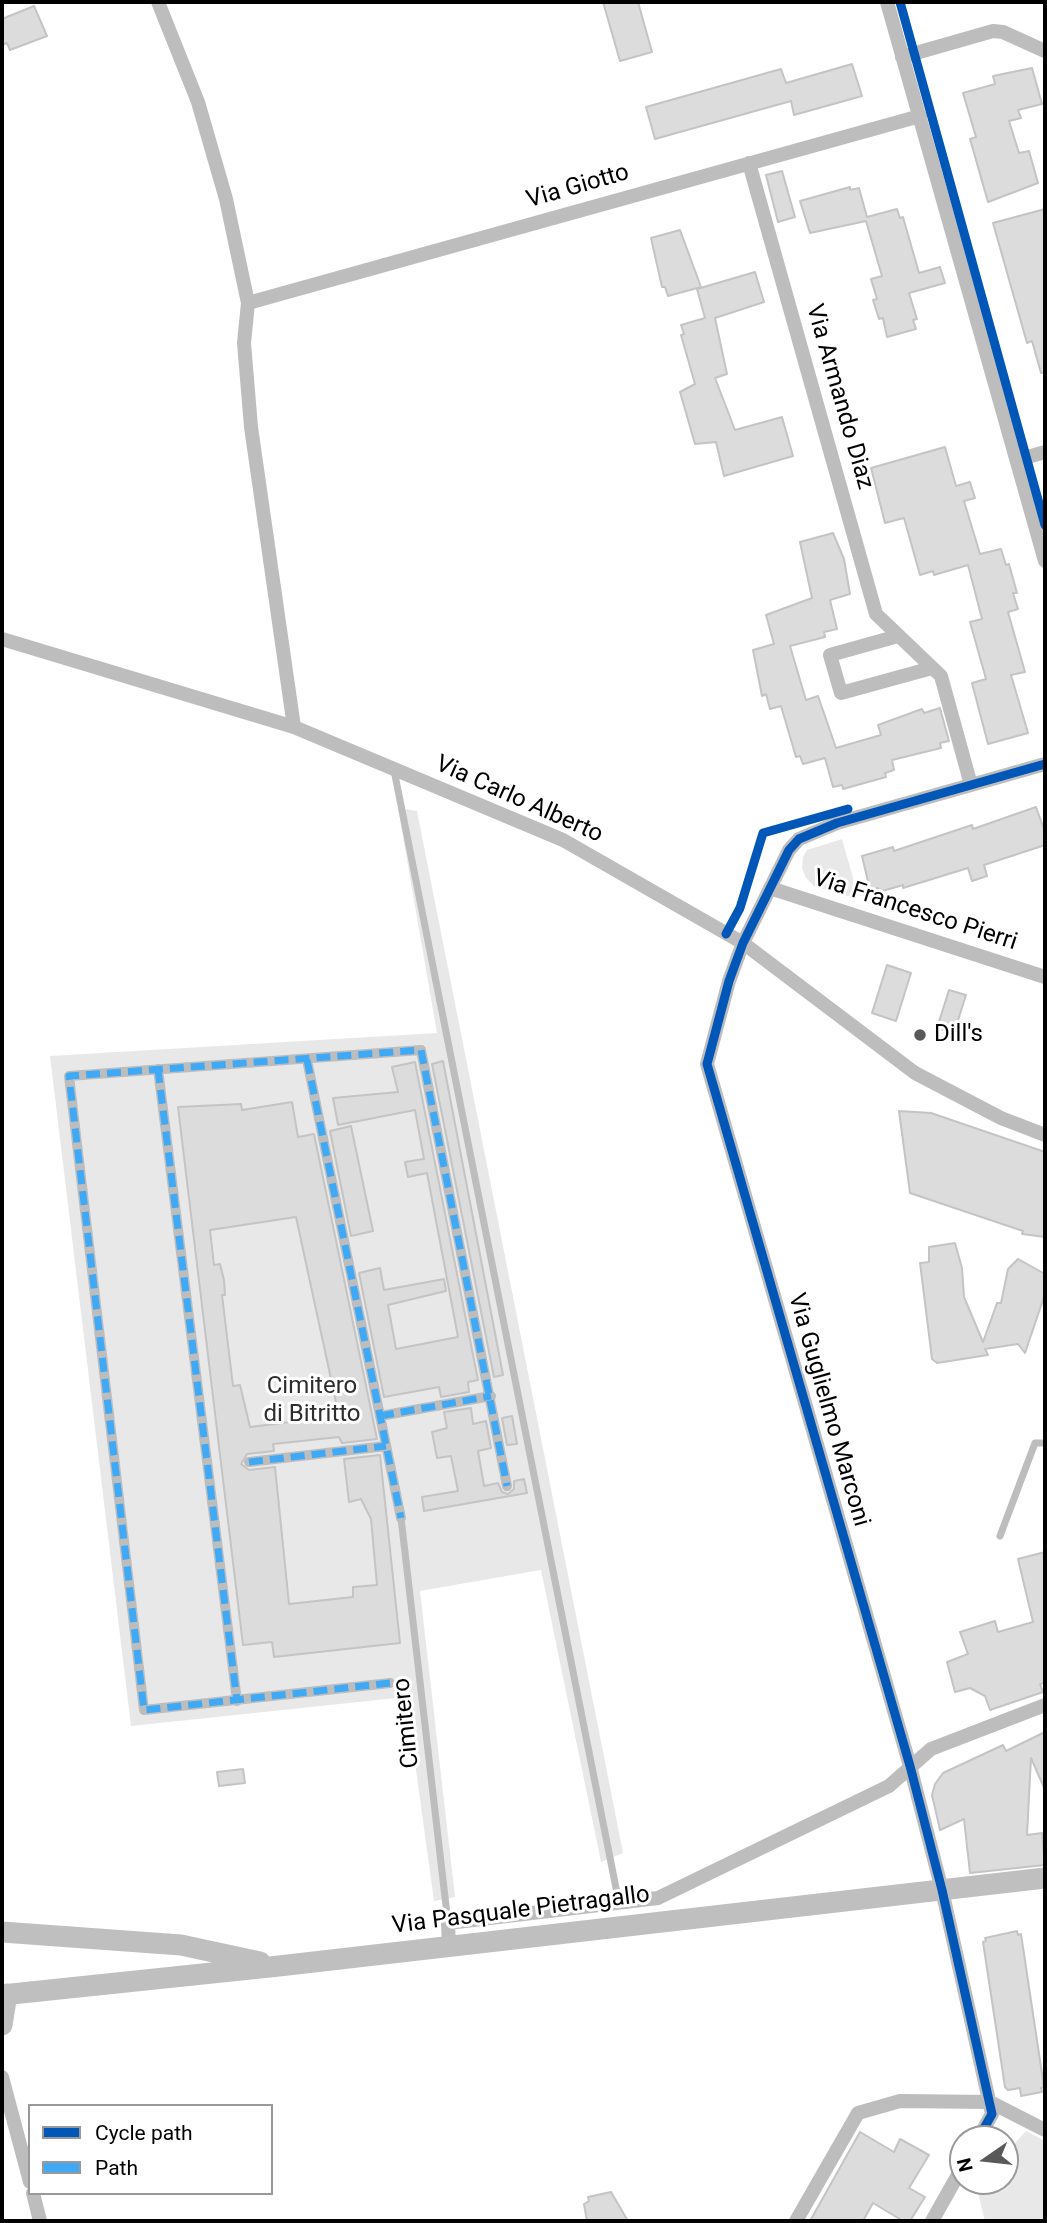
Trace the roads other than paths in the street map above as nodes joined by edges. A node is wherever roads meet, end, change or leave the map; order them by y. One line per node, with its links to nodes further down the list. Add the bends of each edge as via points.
1 (158, 2): 7 (street, via 198,102 226,199)
2 (887, 2): 4 (street)
3 (1045, 51): 4 (street, via 993,31)
4 (902, 57): 5 (street)
5 (920, 116): 6 (street, Via Giotto); 9 (street)
6 (749, 163): 7 (street, Via Giotto); 11 (street, Via Armando Diaz, via 876,614)
7 (248, 303): 14 (street, via 244,344 251,427)
8 (1045, 453): 9 (street)
9 (1017, 460): 10 (street)
10 (1045, 561)
11 (898, 636): 13 (street, Via Armando Diaz); 13 (street, via 830,655 841,693)
12 (2, 639): 14 (street, Via Carlo Alberto)
13 (932, 668): 17 (street, Via Armando Diaz, via 941,676)
14 (295, 727): 16 (street, Via Carlo Alberto)
15 (1045, 764): 17 (street, Via Guglielmo Marconi)
16 (394, 770): 19 (street, Via Carlo Alberto, via 563,840); 39 (lane)
17 (971, 785): 18 (street, Via Guglielmo Marconi, via 837,823 799,839)
18 (770, 888): 19 (street, Via Guglielmo Marconi); 20 (street, Via Francesco Pierri)
19 (743, 943): 23 (street, Via Carlo Alberto, via 915,1073 1001,1118); 35 (street, Via Guglielmo Marconi, via 707,1064)
20 (1045, 977)
21 (307, 1060): 22 (street); 24 (street, via 421,1050); 25 (street)
22 (158, 1069): 33 (street); 33 (street, via 69,1076 144,1710)
23 (1045, 1135)
24 (491, 1396): 25 (street); 29 (street)
25 (380, 1416): 27 (street)
26 (1045, 1443): 31 (lane, via 1035,1443)
27 (386, 1446): 28 (street); 30 (street)
28 (249, 1462)
29 (507, 1486)
30 (401, 1518): 41 (lane, Cimitero)
31 (1000, 1536)
32 (390, 1683): 33 (street)
33 (237, 1701)
34 (1045, 1705): 35 (street, via 931,1749)
35 (910, 1766): 37 (street, Via Guglielmo Marconi); 38 (street, via 889,1786)
36 (1045, 1878): 37 (main road, Via Pasquale Pietragallo)
37 (942, 1890): 40 (main road, Via Pasquale Pietragallo); 48 (street, Via Guglielmo Marconi)
38 (658, 1898): 39 (street); 40 (street)
39 (620, 1904): 41 (street)
40 (661, 1922): 43 (main road, Via Pasquale Pietragallo)
41 (448, 1923): 43 (street)
42 (5, 1934): 44 (main road, via 181,1945)
43 (449, 1946): 44 (main road, Via Pasquale Pietragallo)
44 (279, 1966): 45 (main road, Via Pasquale Pietragallo)
45 (4, 1994): 46 (main road)
46 (2, 2025)
47 (2, 2077): 51 (street)
48 (990, 2102): 49 (street, via 992,2114); 50 (street); 55 (street, via 900,2102 858,2113)
49 (986, 2125)
50 (1045, 2130)
51 (28, 2174)
52 (949, 2191): 56 (street)
53 (34, 2195): 54 (street)
54 (40, 2221)
55 (796, 2221)
56 (932, 2221)

